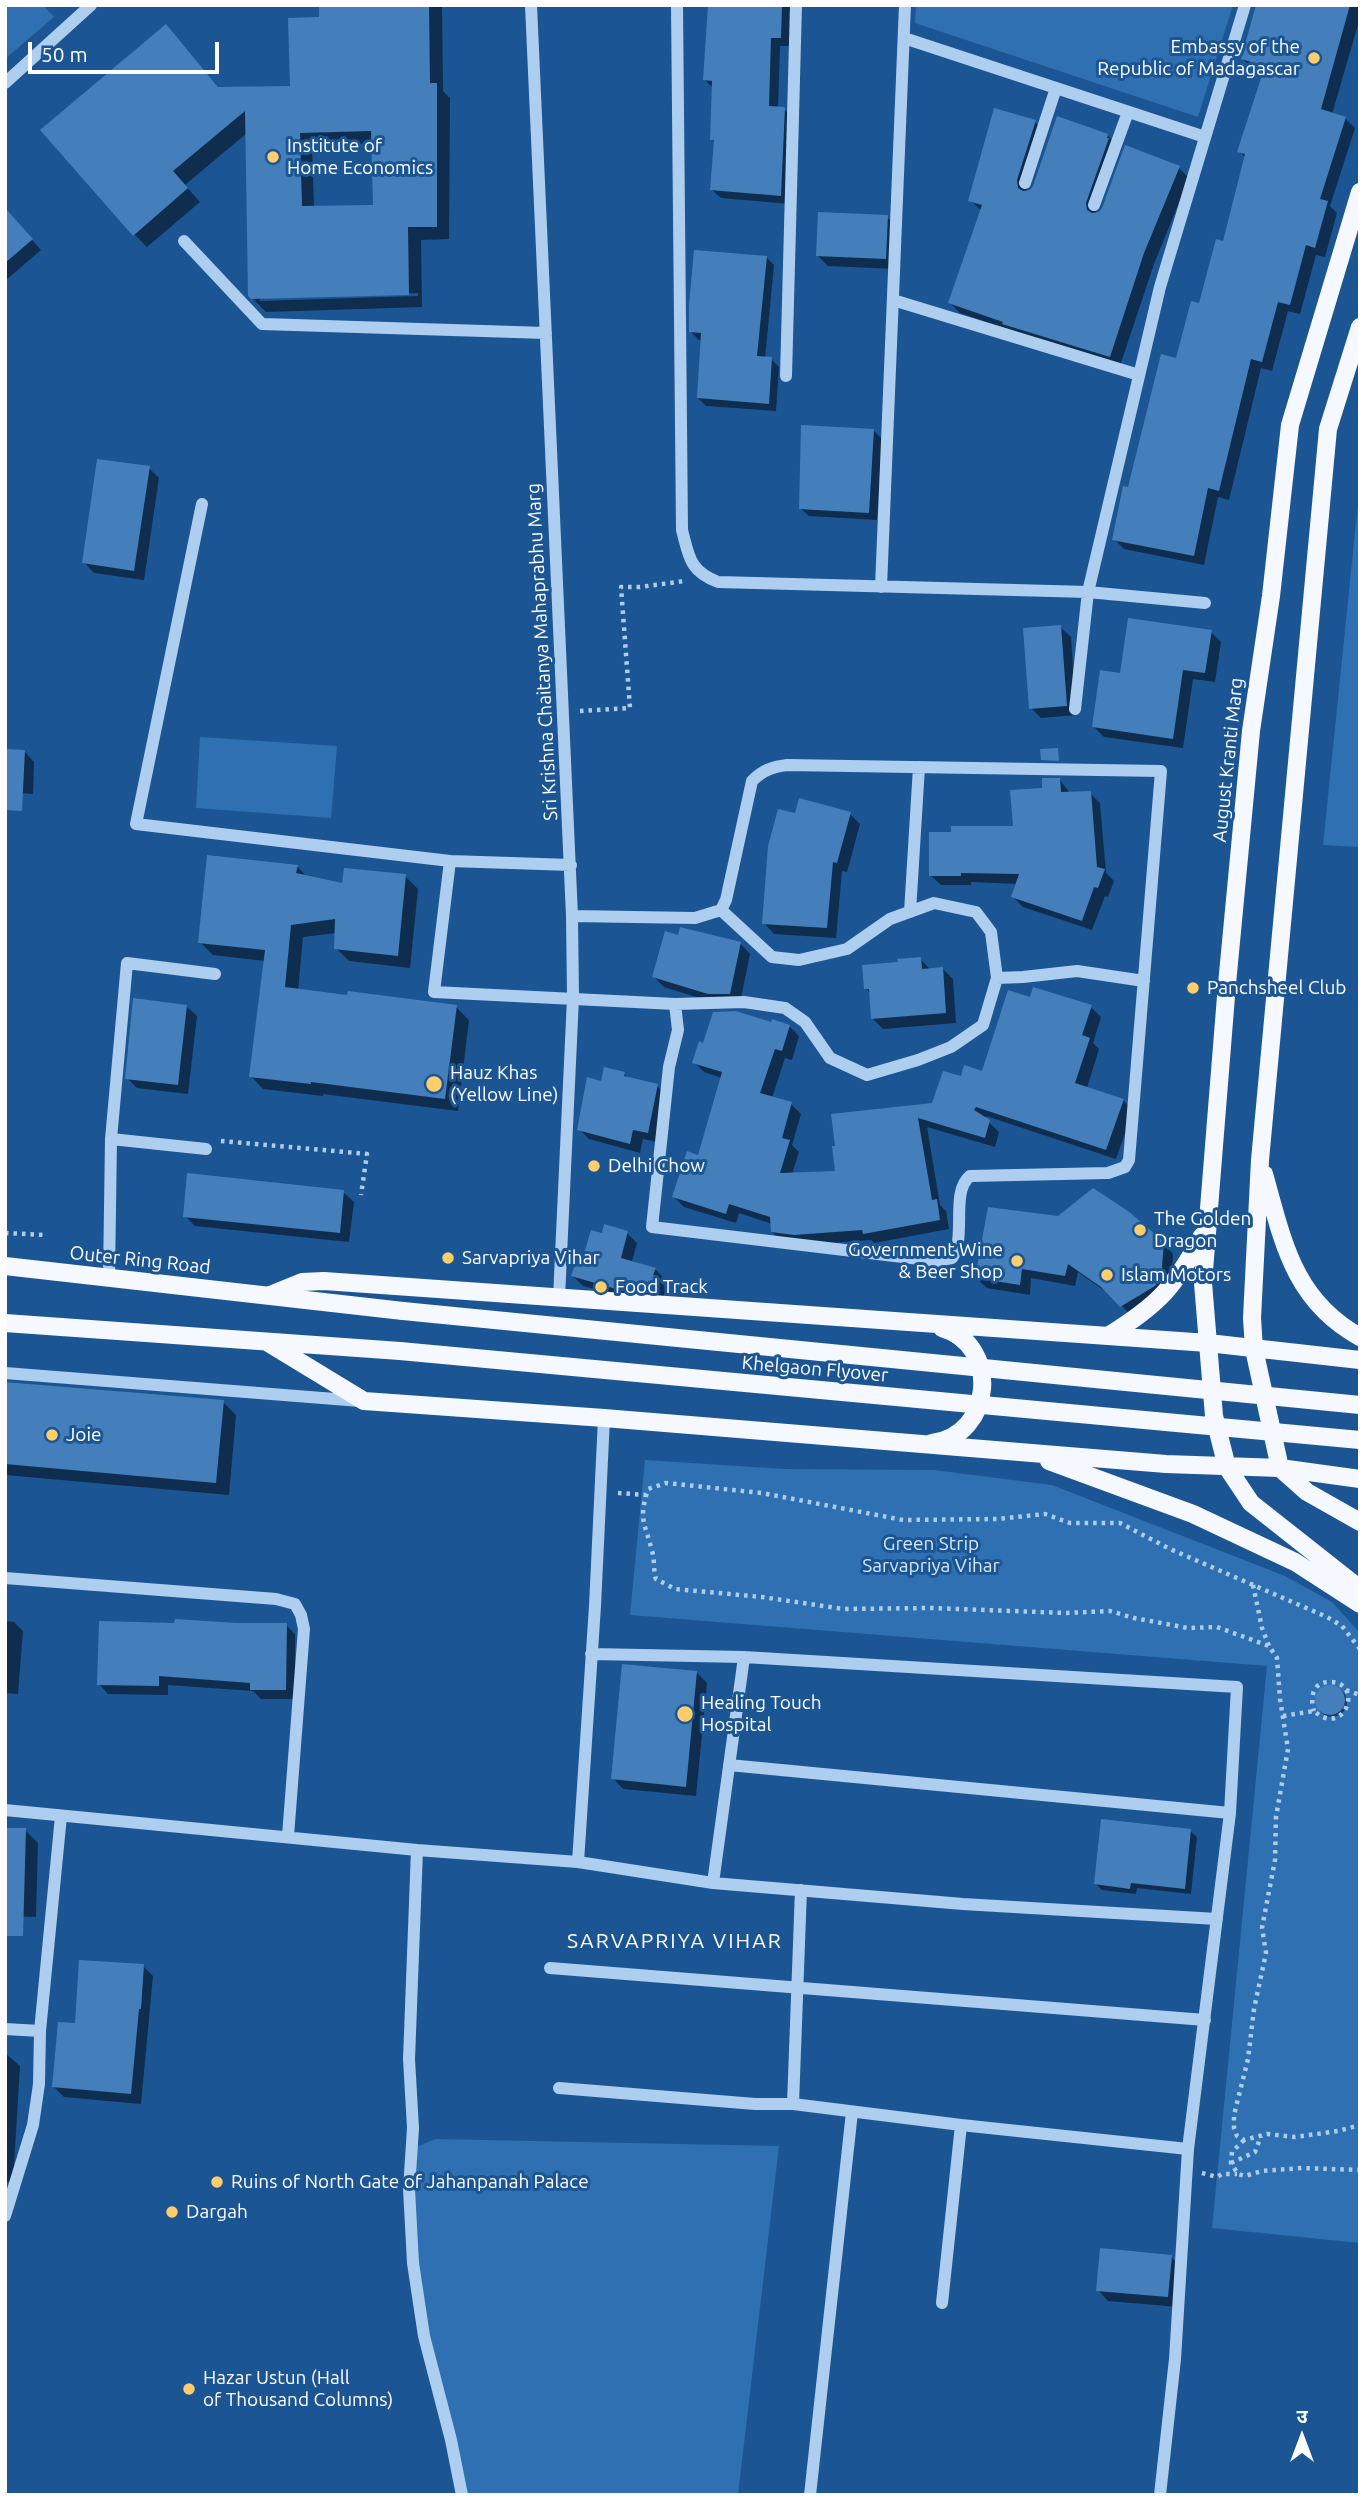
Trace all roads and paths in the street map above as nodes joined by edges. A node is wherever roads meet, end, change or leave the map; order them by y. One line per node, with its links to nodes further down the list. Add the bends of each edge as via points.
1 (531, 5): 18 (street, Sri Krishna Chaitanya Mahaprabhu Marg)
2 (677, 5): 22 (street, via 682,530 695,569)
3 (796, 5): 20 (street)
4 (905, 5): 7 (street)
5 (1245, 5): 11 (street)
6 (84, 8): 8 (street)
7 (904, 38): 9 (street); 16 (street)
8 (5, 83)
9 (1056, 88): 10 (street); 12 (street)
10 (1129, 112): 11 (street); 14 (street)
11 (1205, 137): 19 (street)
12 (1025, 183)
13 (1360, 192): 43 (main road, August Kranti Marg, via 1290,425 1251,732)
14 (1094, 205)
15 (184, 241): 18 (street, via 262,324)
16 (892, 300): 19 (street); 23 (street)
17 (1360, 327): 41 (main road, via 1328,429)
18 (546, 333): 27 (street, Sri Krishna Chaitanya Mahaprabhu Marg)
19 (1139, 375): 24 (street)
20 (786, 376)
21 (202, 504): 29 (street, via 136,824)
22 (706, 578): 23 (street); 27 (path, via 621,587 630,708)
23 (881, 587): 24 (street)
24 (1088, 592): 25 (street); 26 (street)
25 (1205, 603)
26 (1075, 709)
27 (564, 712): 30 (street, Sri Krishna Chaitanya Mahaprabhu Marg)
28 (919, 767): 31 (street, via 787,765 761,773 752,782); 32 (street); 36 (street, via 1161,771)
29 (450, 861): 30 (street); 37 (street, via 435,992)
30 (571, 865): 33 (street, Sri Krishna Chaitanya Mahaprabhu Marg)
31 (721, 910): 32 (street, via 772,957 799,960 847,949 890,919); 33 (street, via 695,918)
32 (910, 912): 35 (street, via 934,903 976,912 991,932)
33 (572, 915): 37 (street, Sri Krishna Chaitanya Mahaprabhu Marg)
34 (215, 974): 39 (street, via 127,962)
35 (997, 978): 36 (street, via 1077,971); 38 (street, via 983,1025 951,1047 867,1074 830,1058 805,1022 785,1008 744,1002)
36 (1144, 981): 38 (street, via 1125,1167 1108,1173 970,1176 962,1186 956,1253 936,1261 652,1227 668,1067 678,1030)
37 (573, 998): 38 (street); 49 (street, Sri Krishna Chaitanya Mahaprabhu Marg)
38 (675, 1004)
39 (111, 1139): 40 (street); 47 (street)
40 (206, 1149): 42 (path, via 208,1139 367,1154)
41 (1260, 1160): 53 (main road, via 1299,1279 1330,1317); 56 (main road)
42 (361, 1195)
43 (1206, 1228): 52 (main road, via 1186,1265 1157,1302); 55 (main road, August Kranti Marg, via 1203,1283)
44 (5, 1233): 45 (path)
45 (45, 1235)
46 (5, 1266): 47 (main road, Outer Ring Road)
47 (109, 1277): 48 (main road, Outer Ring Road)
48 (270, 1295): 49 (main road, via 302,1282 324,1281); 60 (main road, Khelgaon Flyover, bridge)
49 (559, 1298): 51 (main road)
50 (5, 1323): 54 (main road)
51 (929, 1324): 52 (main road); 63 (main road, via 952,1330 970,1345 981,1366 984,1389 977,1412 962,1430 942,1441)
52 (1108, 1336): 55 (main road)
53 (1360, 1337)
54 (267, 1342): 59 (main road); 62 (main road, Khelgaon Flyover, bridge)
55 (1208, 1343): 56 (main road); 65 (main road, August Kranti Marg, via 1213,1416)
56 (1254, 1349): 57 (main road); 66 (main road)
57 (1360, 1360)
58 (5, 1373): 59 (street)
59 (364, 1401): 61 (main road)
60 (1360, 1405)
61 (604, 1418): 63 (main road); 68 (street)
62 (1360, 1440)
63 (918, 1444): 64 (main road)
64 (1028, 1453): 65 (main road); 74 (main road, via 1193,1514 1295,1562)
65 (1227, 1467): 66 (main road); 73 (main road, August Kranti Marg, via 1251,1503)
66 (1280, 1468): 67 (main road); 70 (main road, via 1307,1492)
67 (1360, 1479)
68 (600, 1492): 69 (path); 76 (street)
69 (646, 1495)
70 (1360, 1522)
71 (5, 1578): 86 (street, via 295,1604 304,1629)
72 (1253, 1585): 75 (path)
73 (1360, 1589)
74 (1360, 1604)
75 (1269, 1646)
76 (591, 1654): 77 (street); 88 (street)
77 (744, 1657): 82 (street); 84 (street, via 1237,1687)
78 (1346, 1690): 79 (path); 80 (path, via 1348,1706 1337,1718 1328,1719); 80 (path, via 1340,1684 1323,1682 1312,1694)
79 (1360, 1695)
80 (1314, 1711): 81 (path)
81 (1283, 1716)
82 (729, 1765): 84 (street); 89 (street)
83 (5, 1810): 85 (street)
84 (1230, 1814): 91 (street)
85 (61, 1816): 86 (street); 96 (street)
86 (288, 1836): 87 (street)
87 (417, 1850): 88 (street); 110 (street, via 409,2059 414,2263 424,2336)
88 (578, 1862): 89 (street)
89 (713, 1883): 90 (street)
90 (801, 1890): 91 (street); 93 (street)
91 (1217, 1920): 94 (street)
92 (550, 1968): 93 (street)
93 (797, 1988): 94 (street); 98 (street)
94 (1205, 2020): 103 (street)
95 (5, 2029): 96 (street)
96 (40, 2031): 108 (street, via 33,2125)
97 (559, 2088): 98 (street)
98 (793, 2104): 99 (street)
99 (852, 2112): 100 (street); 111 (street)
100 (961, 2125): 103 (street); 109 (street)
101 (1261, 2135): 104 (path, via 1255,2152)
102 (1244, 2140): 104 (path, via 1232,2152)
103 (1188, 2149): 106 (street)
104 (1231, 2162): 107 (path)
105 (1360, 2170): 107 (path, via 1302,2168)
106 (1187, 2171): 107 (path); 112 (street, via 1175,2359)
107 (1238, 2174)
108 (5, 2216)
109 (942, 2302)
110 (462, 2495)
111 (810, 2495)
112 (1160, 2495)

